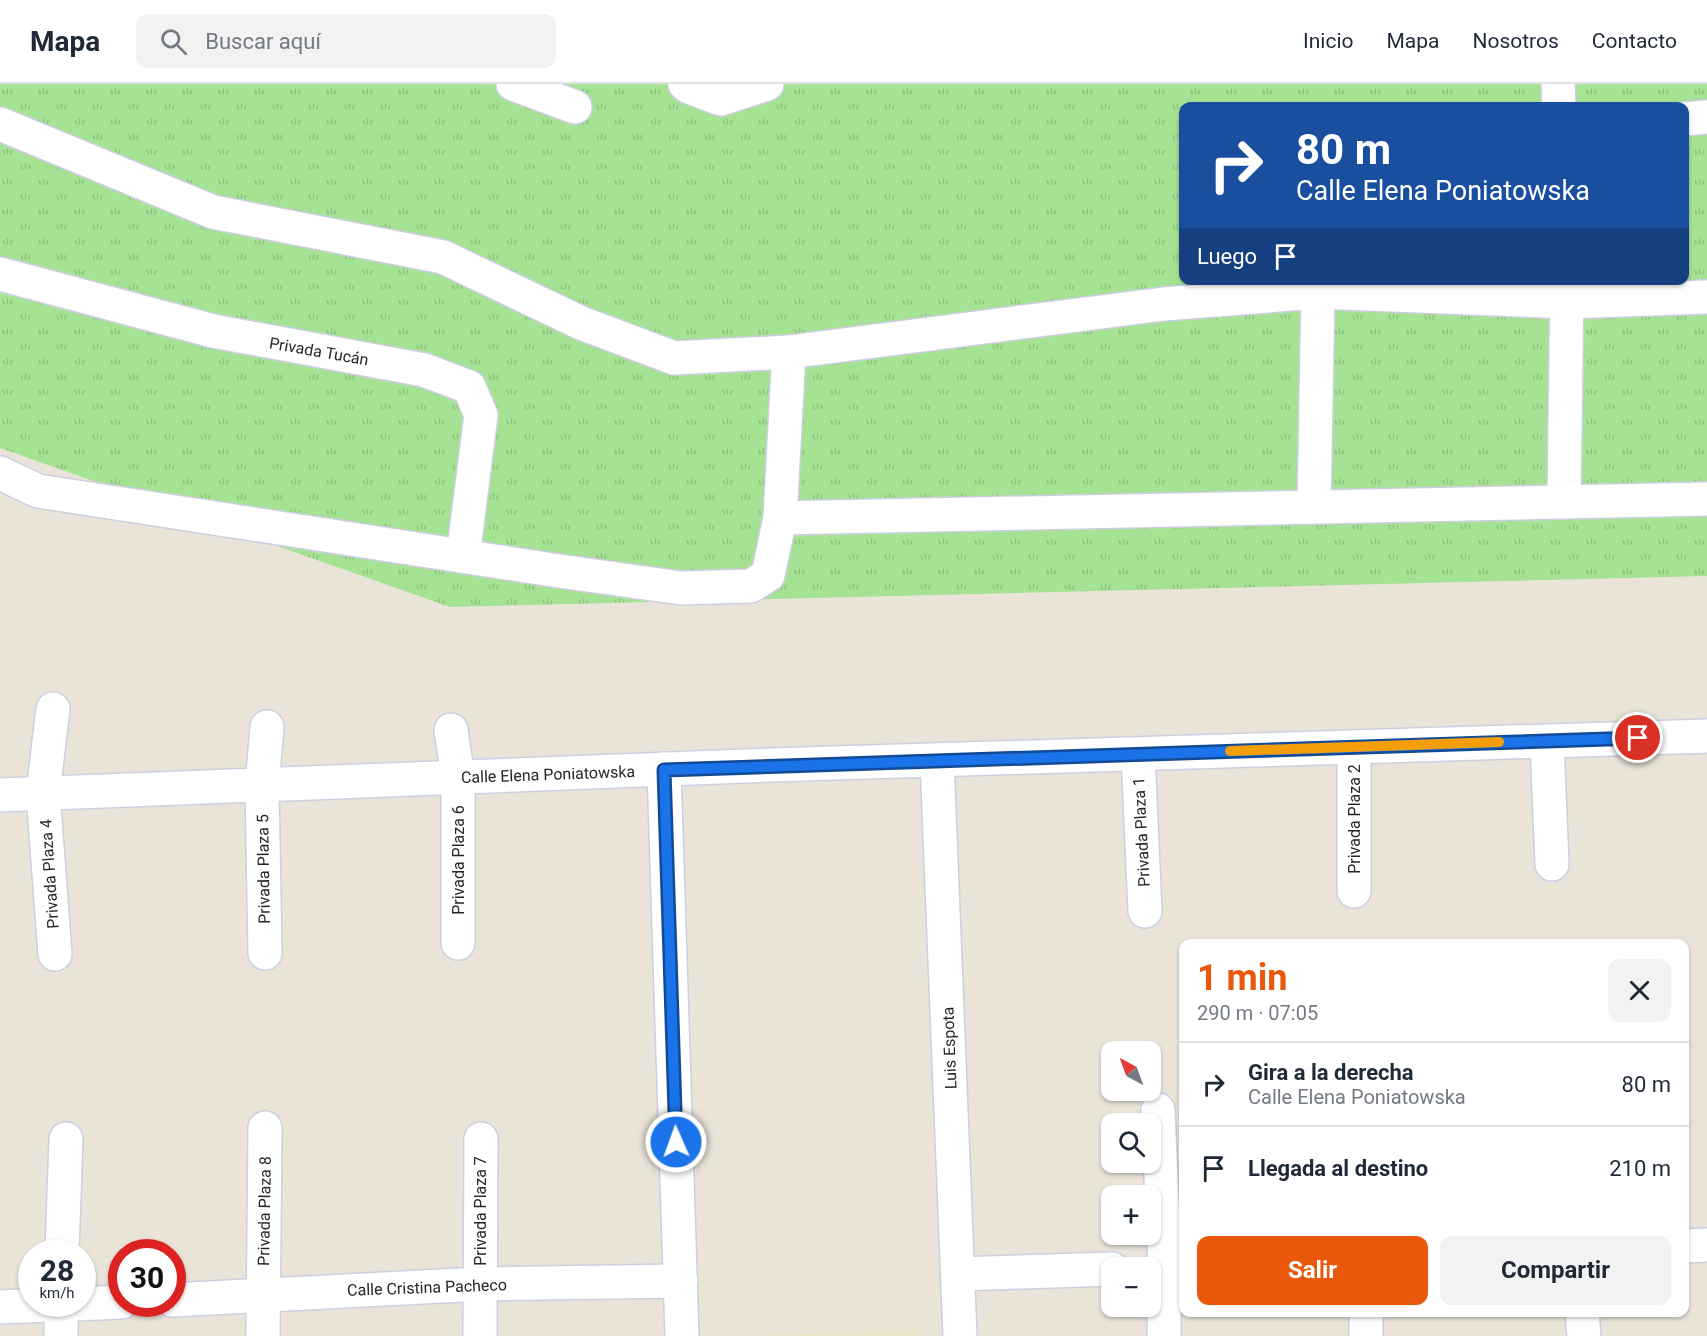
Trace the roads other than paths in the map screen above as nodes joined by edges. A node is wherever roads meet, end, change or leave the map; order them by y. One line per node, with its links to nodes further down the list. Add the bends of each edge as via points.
1 (513, 84): 6 (street)
2 (685, 84): 3 (street, via 721,99)
3 (767, 84)
4 (1558, 84): 5 (street)
5 (1559, 102)
6 (574, 107)
7 (1707, 117): 8 (street)
8 (1689, 119)
9 (0, 124): 14 (street, via 213,213 443,257 581,323 675,358)
10 (0, 274): 20 (street, Privada Tucán, via 213,332 423,370 469,387 482,415)
11 (1567, 291): 12 (street); 13 (street); 17 (street)
12 (1318, 292): 14 (street, via 1164,304); 18 (street)
13 (1707, 297)
14 (789, 352): 19 (street)
15 (0, 473): 20 (street, via 38,491)
16 (1707, 499): 17 (street)
17 (1564, 502): 18 (street)
18 (1314, 507): 19 (street)
19 (780, 518): 20 (street, via 768,575 751,586 681,588)
20 (463, 556)
21 (52, 709): 32 (street)
22 (267, 727): 31 (street)
23 (452, 730): 30 (street)
24 (1707, 736): 25 (street, Calle Elena Poniatowska)
25 (1547, 741): 26 (street, Calle Elena Poniatowska); 34 (street)
26 (1354, 747): 27 (street, Calle Elena Poniatowska); 35 (street, Privada Plaza 2)
27 (1138, 754): 28 (street, Calle Elena Poniatowska); 36 (street, Privada Plaza 1)
28 (937, 760): 29 (street, Calle Elena Poniatowska); 49 (street, Luis Espota)
29 (664, 770): 30 (street, Calle Elena Poniatowska); 50 (street)
30 (458, 777): 31 (street, Calle Elena Poniatowska); 37 (street, Privada Plaza 6)
31 (262, 785): 32 (street, Calle Elena Poniatowska); 38 (street, Privada Plaza 5)
32 (43, 793): 33 (street, Calle Elena Poniatowska); 39 (street, Privada Plaza 4)
33 (0, 795)
34 (1552, 864)
35 (1354, 891)
36 (1145, 911)
37 (458, 943)
38 (265, 953)
39 (55, 954)
40 (1158, 1110): 47 (street)
41 (265, 1128): 52 (street, Privada Plaza 8)
42 (66, 1139): 44 (street)
43 (480, 1139): 51 (street, Privada Plaza 7)
44 (62, 1239)
45 (1707, 1245): 46 (street)
46 (1689, 1246)
47 (1162, 1267): 62 (street)
48 (1101, 1269): 49 (street)
49 (958, 1274): 61 (street, Luis Espota)
50 (681, 1281): 51 (street, Calle Cristina Pacheco); 60 (street)
51 (480, 1284): 52 (street, Calle Cristina Pacheco); 59 (street, Privada Plaza 7)
52 (263, 1295): 53 (street, Calle Cristina Pacheco); 58 (street)
53 (186, 1299)
54 (0, 1307): 55 (street)
55 (18, 1309)
56 (1366, 1317): 63 (street)
57 (1582, 1317): 64 (street)
58 (263, 1336)
59 (480, 1336)
60 (682, 1336)
61 (960, 1336)
62 (1164, 1336)
63 (1366, 1336)
64 (1584, 1336)

